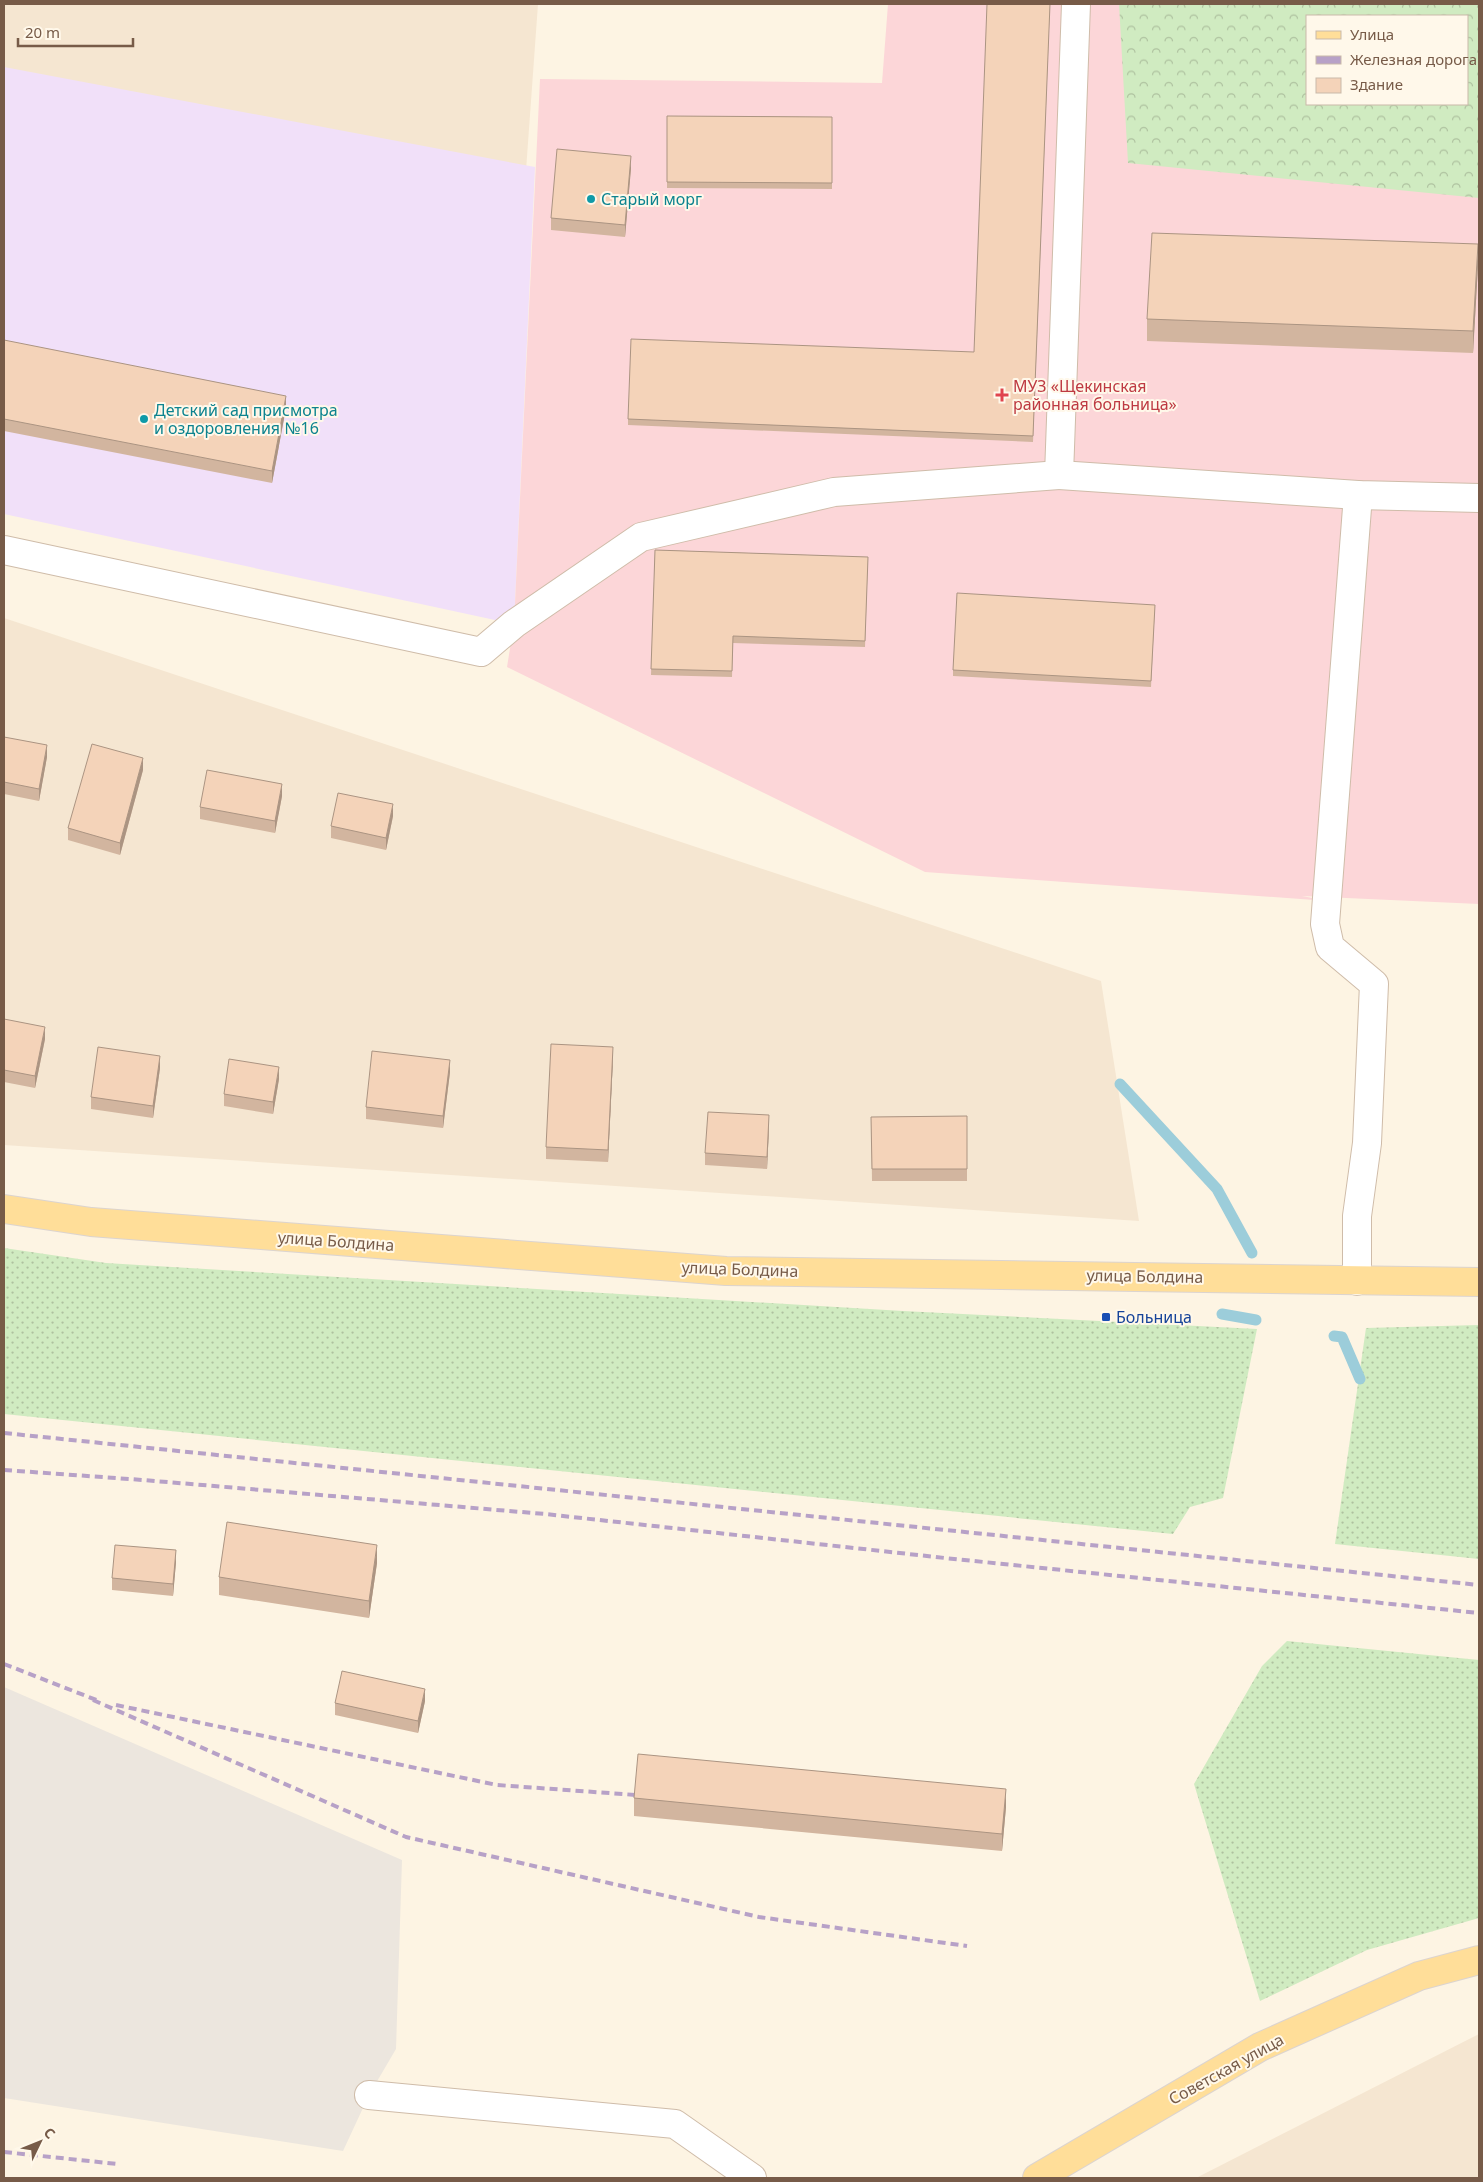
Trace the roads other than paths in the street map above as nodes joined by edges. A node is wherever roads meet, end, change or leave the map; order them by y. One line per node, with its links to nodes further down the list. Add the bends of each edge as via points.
1 (1076, 4): 2 (lane)
2 (1059, 475): 3 (lane); 5 (lane, via 834,492 641,537 514,624 481,652)
3 (1358, 495): 4 (lane); 7 (lane, via 1325,924 1330,948 1374,984 1367,1143 1357,1216)
4 (1479, 498)
5 (4, 550)
6 (4, 1209): 7 (main road, улица Болдина, via 91,1222 726,1271)
7 (1357, 1281): 8 (main road, улица Болдина)
8 (1479, 1282)
9 (1479, 1960): 12 (main road, Советская улица, via 1419,1976 1260,2046)
10 (369, 2095): 11 (lane, via 675,2124)
11 (752, 2178)
12 (1038, 2178)

